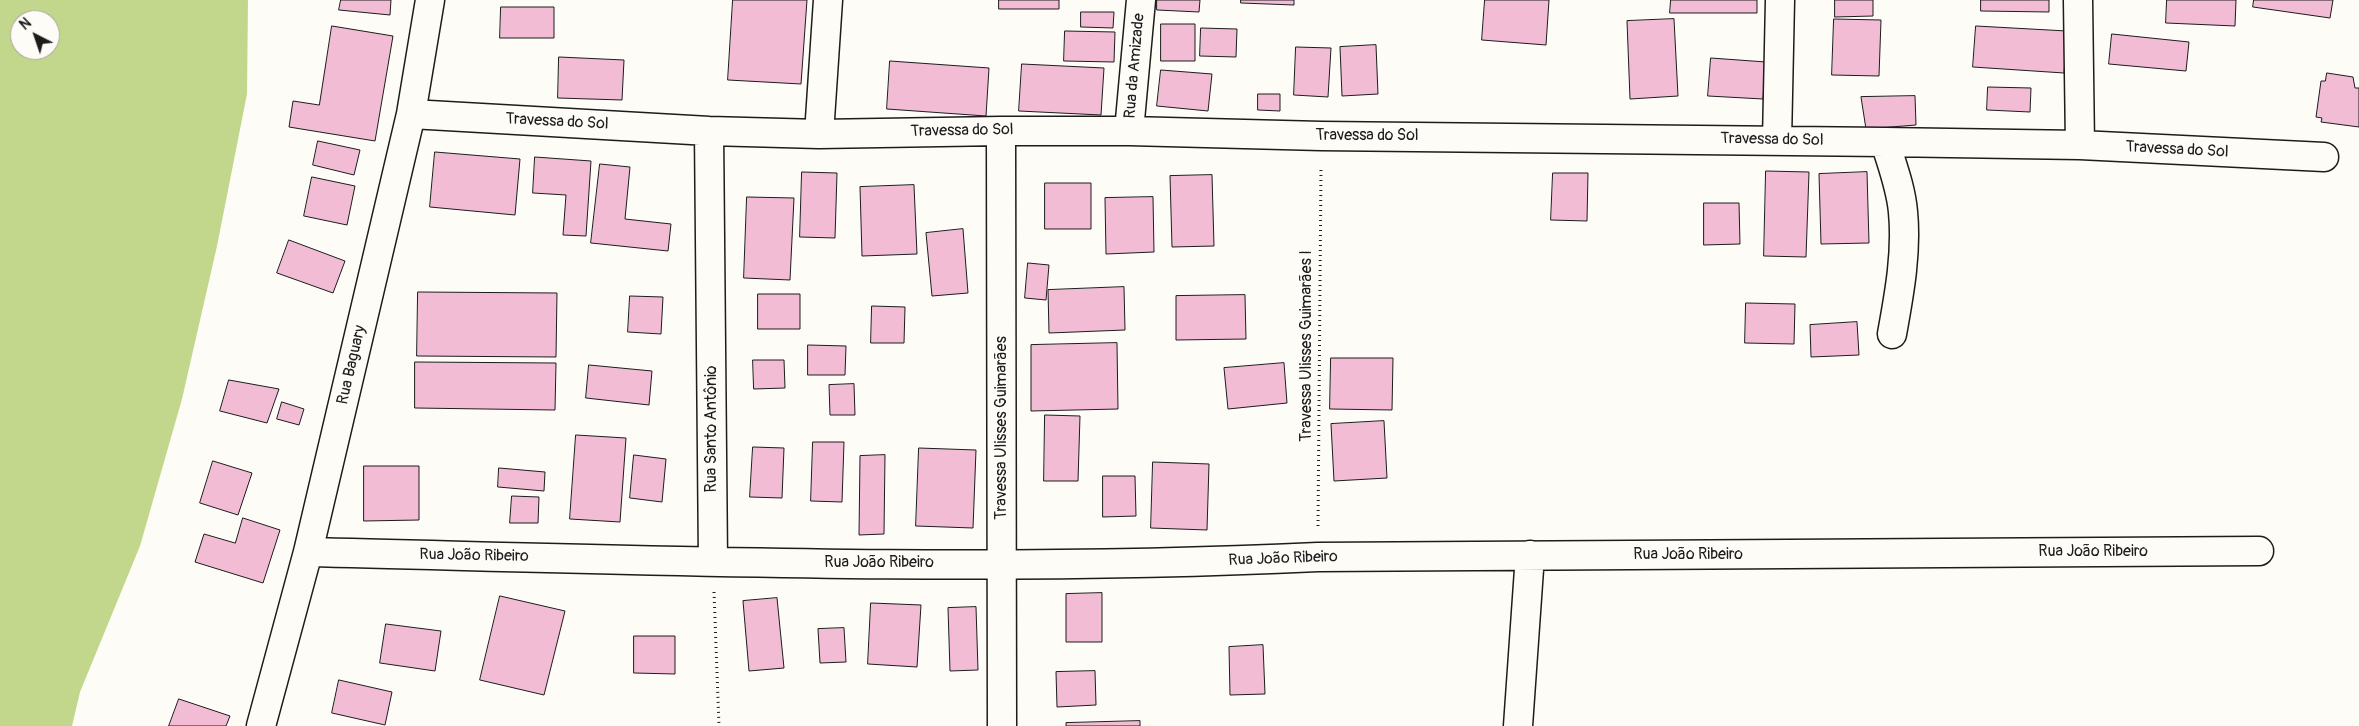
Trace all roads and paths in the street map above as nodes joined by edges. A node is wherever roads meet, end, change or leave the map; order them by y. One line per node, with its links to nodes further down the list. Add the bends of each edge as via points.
1 (430, 0): 6 (street, Rua Baguary)
2 (828, 0): 10 (street)
3 (1141, 0): 9 (street, Rua da Amizade)
4 (1780, 0): 12 (street)
5 (2078, 0): 14 (street)
6 (411, 114): 8 (street, Travessa do Sol); 18 (street, Rua Baguary)
7 (1001, 130): 9 (street, Travessa do Sol); 10 (street, Travessa do Sol); 22 (street, Travessa Ulisses Guimarães)
8 (709, 131): 10 (street, Travessa do Sol); 21 (street, Rua Santo Antônio)
9 (1129, 131): 11 (street, Travessa do Sol)
10 (819, 134)
11 (1321, 136): 12 (street, Travessa do Sol); 20 (path, Travessa Ulisses Guimarães I)
12 (1776, 141): 13 (street, Travessa do Sol)
13 (1885, 142): 14 (street, Travessa do Sol); 16 (street, via 1903,212 1903,256)
14 (2080, 146): 15 (street, Travessa do Sol)
15 (2324, 157)
16 (1892, 334)
17 (2259, 551): 19 (street, Rua João Ribeiro)
18 (308, 552): 21 (street, Rua João Ribeiro); 23 (street, Rua Baguary)
19 (1530, 556): 20 (street, Rua João Ribeiro); 26 (street)
20 (1318, 557): 22 (street, Rua João Ribeiro, via 1252,561)
21 (712, 562): 22 (street, Rua João Ribeiro); 24 (path)
22 (1002, 564): 25 (street, Travessa Ulisses Guimarães)
23 (261, 726)
24 (718, 726)
25 (1002, 726)
26 (1518, 726)

